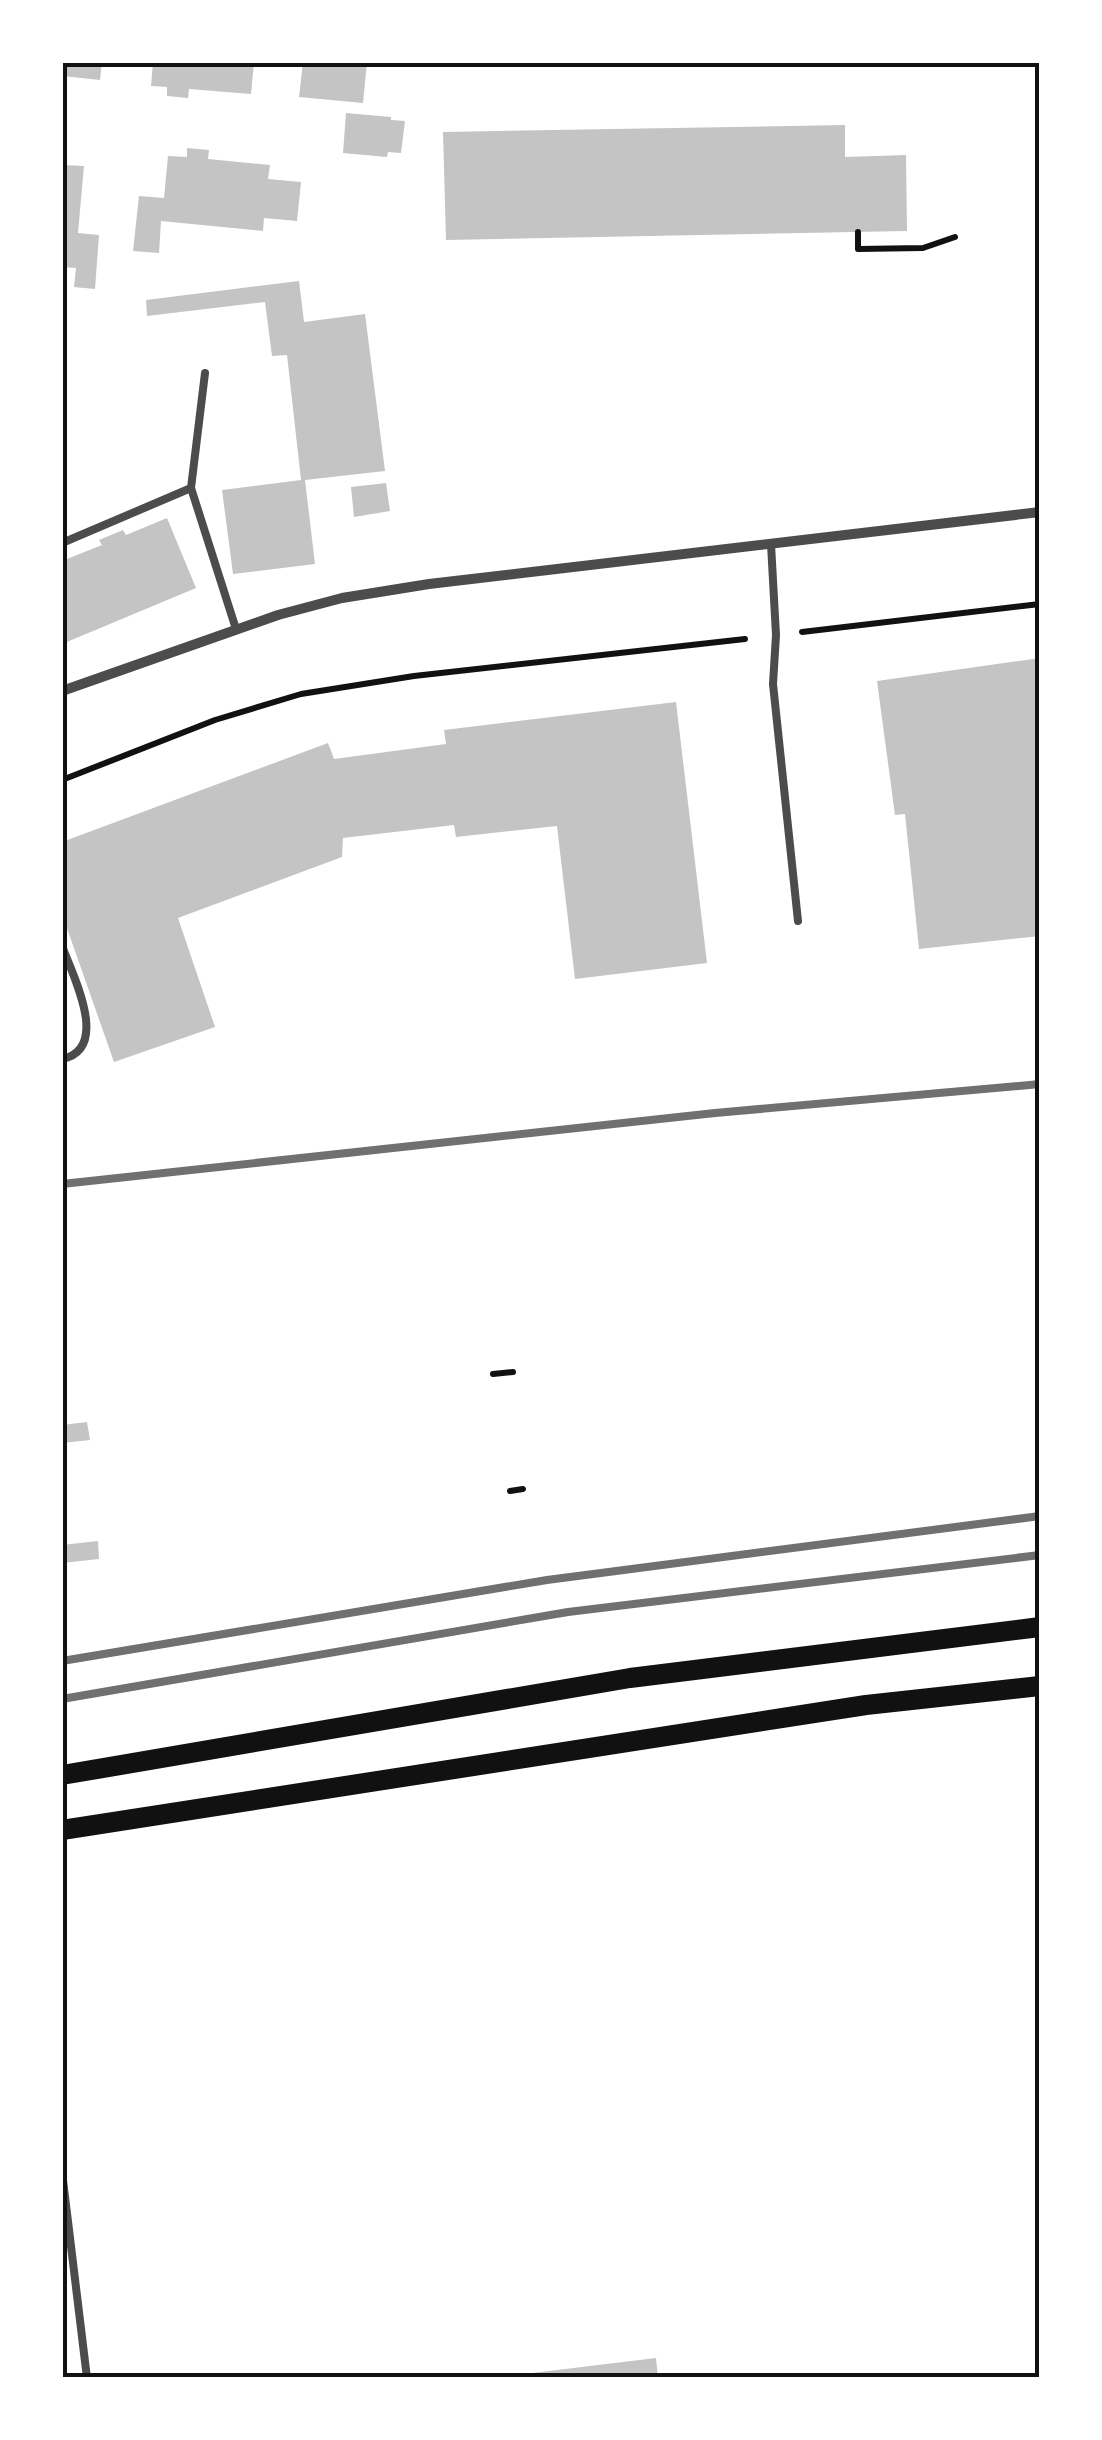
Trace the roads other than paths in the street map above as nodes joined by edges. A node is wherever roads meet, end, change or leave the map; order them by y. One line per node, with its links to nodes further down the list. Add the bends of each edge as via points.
1 (205, 373): 2 (lane)
2 (191, 488): 4 (lane); 6 (lane)
3 (1040, 512): 5 (street)
4 (62, 543)
5 (771, 544): 6 (street, via 359,595); 8 (lane, via 773,684)
6 (236, 629): 7 (street)
7 (62, 691)
8 (798, 922)
9 (62, 946): 10 (lane, via 88,1038 80,1052)
10 (62, 1059)
11 (1040, 1627): 13 (main road, via 630,1678)
12 (1040, 1686): 14 (main road, via 866,1706)
13 (62, 1775)
14 (62, 1830)
15 (62, 2172): 16 (lane)
16 (88, 2378)

